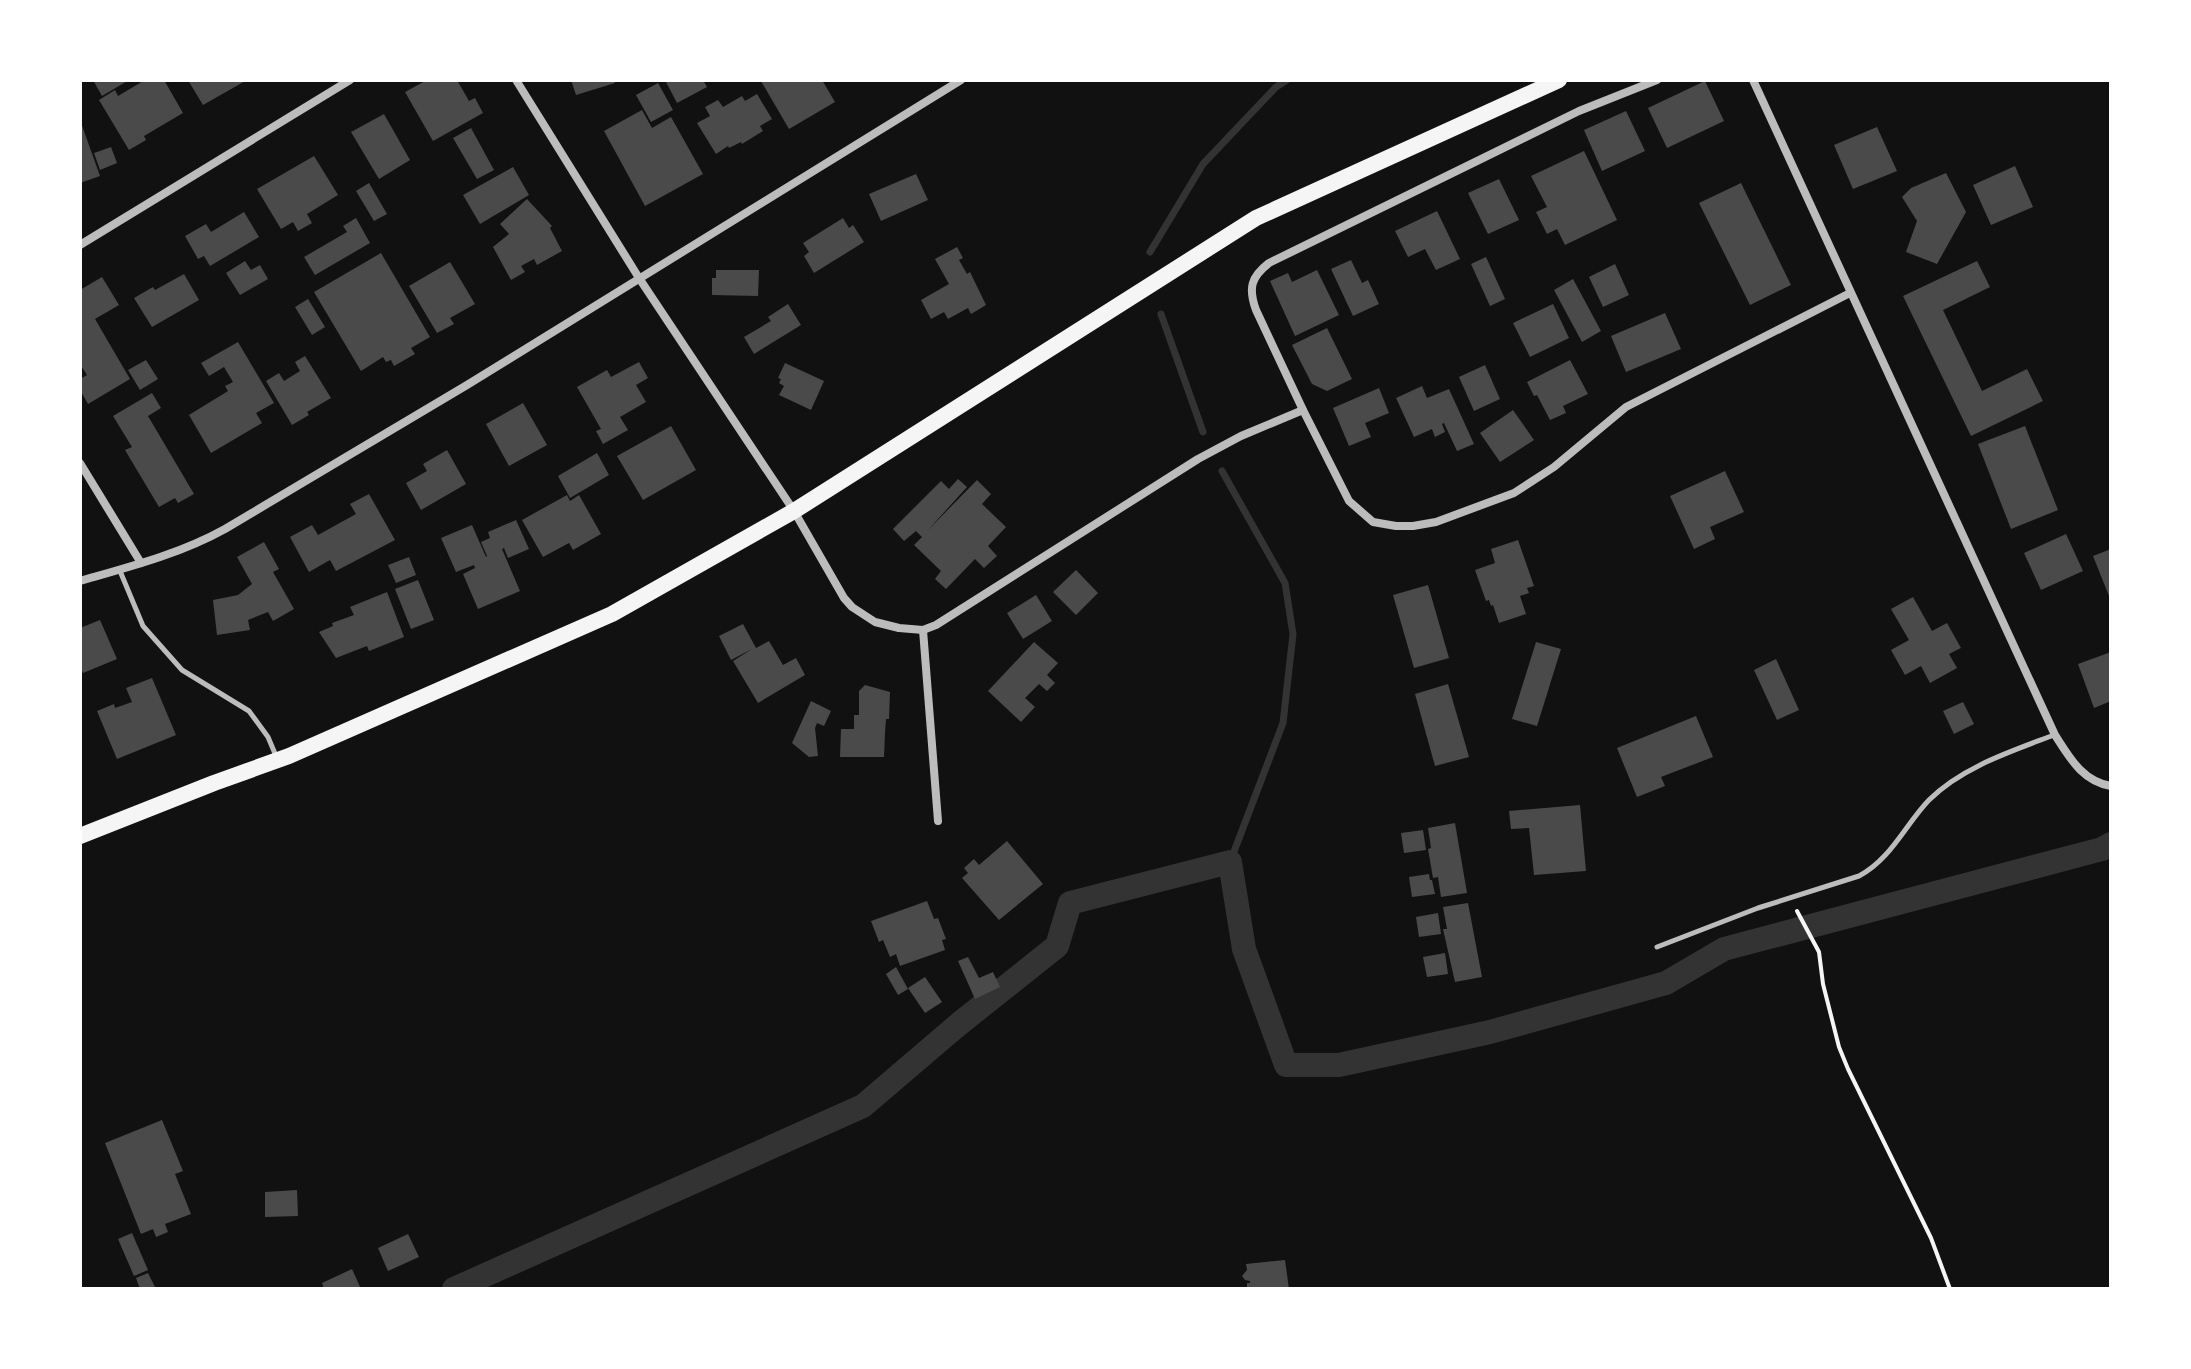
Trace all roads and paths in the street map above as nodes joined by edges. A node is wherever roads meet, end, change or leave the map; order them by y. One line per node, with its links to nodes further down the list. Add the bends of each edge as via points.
1 (350, 80): 7 (street)
2 (516, 80): 8 (street)
3 (961, 80): 8 (street)
4 (1559, 80): 12 (highway, via 1256,218)
5 (1657, 80): 10 (street, via 1565,118 1256,273 1252,299)
6 (1753, 80): 9 (street)
7 (80, 245)
8 (639, 278): 12 (street); 13 (street, via 225,529)
9 (1850, 293): 10 (street, via 1626,407 1514,493 1436,522 1396,526 1373,522 1359,511 1344,493); 17 (street)
10 (1303, 410): 16 (street, via 1198,459 951,618)
11 (80, 463): 13 (street)
12 (794, 511): 16 (street, via 852,607 875,622); 18 (highway, via 612,614)
13 (141, 563): 14 (street)
14 (119, 570): 15 (street); 18 (lane, via 143,626 182,670 249,711)
15 (80, 581)
16 (923, 630): 20 (street)
17 (2055, 735): 19 (street, via 2078,769 2096,783); 23 (lane, via 1940,790 1882,860 1859,876)
18 (278, 760): 21 (highway)
19 (2111, 786)
20 (938, 821)
21 (80, 836)
22 (1800, 917): 24 (path, via 1819,952 1843,1058 1931,1238)
23 (1657, 947)
24 (1950, 1289)

